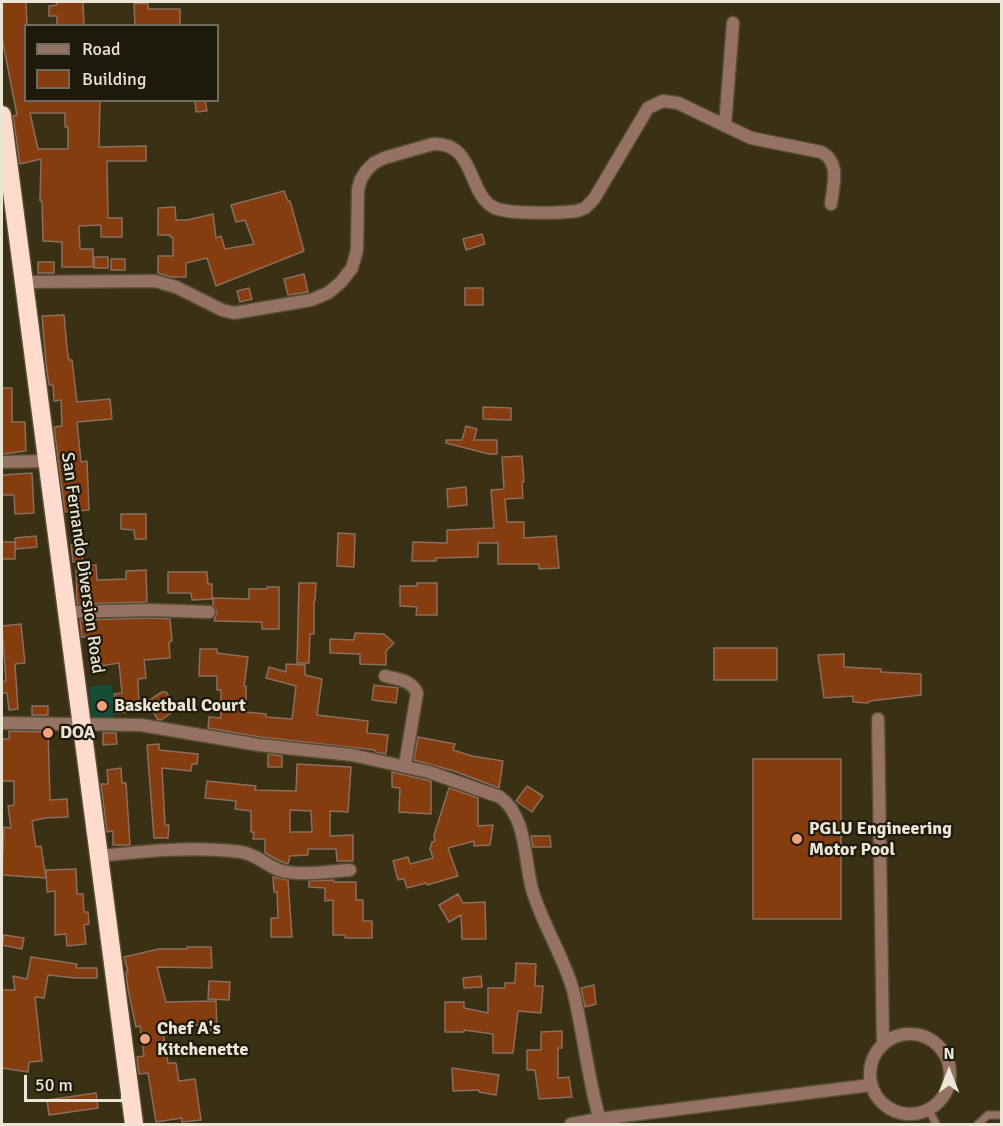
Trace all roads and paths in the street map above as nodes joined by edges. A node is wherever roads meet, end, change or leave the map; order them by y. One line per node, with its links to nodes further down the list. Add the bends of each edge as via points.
1 (733, 23): 3 (street)
2 (2, 115): 5 (highway, San Fernando Diversion Road)
3 (725, 126): 4 (street, via 765,142 828,155 834,165); 5 (street, via 678,103 655,104 648,108 594,199 585,208 567,212 494,208 457,150 443,143 384,158 374,163 358,189 357,250 352,268 328,293 311,300 234,313 154,281)
4 (831, 204)
5 (25, 282): 6 (highway, San Fernando Diversion Road)
6 (47, 461): 7 (street); 8 (highway, San Fernando Diversion Road)
7 (2, 462)
8 (68, 612): 9 (street); 13 (highway, San Fernando Diversion Road)
9 (209, 612)
10 (385, 676): 14 (street, via 407,682 417,693)
11 (879, 719): 17 (street)
12 (2, 723): 13 (street)
13 (83, 723): 14 (street, via 150,726); 15 (highway, San Fernando Diversion Road)
14 (405, 765): 21 (street, via 500,796 514,812 532,888 573,990)
15 (99, 856): 16 (street, via 218,849 251,854 273,868 289,872); 22 (highway, San Fernando Diversion Road)
16 (350, 870)
17 (883, 1044): 18 (street, via 870,1067); 19 (street, via 899,1035 917,1035 940,1048 949,1064 950,1082 943,1098)
18 (871, 1085): 19 (street, via 879,1101 894,1112 911,1115); 21 (street)
19 (929, 1110): 24 (lane)
20 (1002, 1115): 25 (lane, via 988,1115)
21 (600, 1122): 23 (street)
22 (134, 1125)
23 (571, 1125)
24 (936, 1125)
25 (978, 1125)

